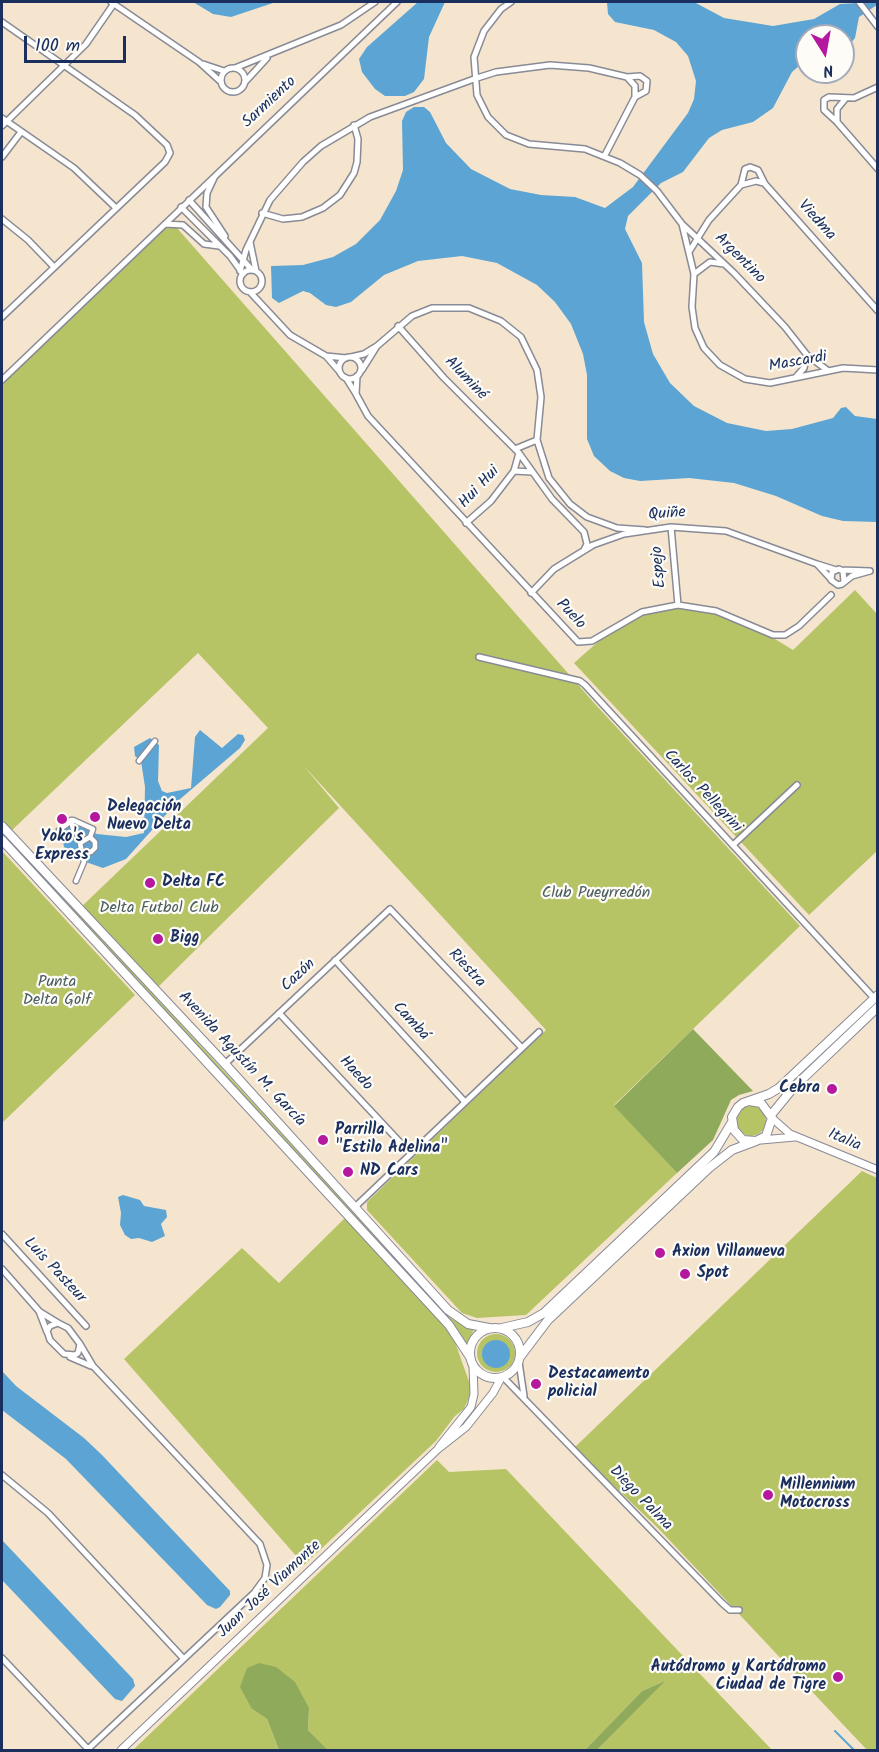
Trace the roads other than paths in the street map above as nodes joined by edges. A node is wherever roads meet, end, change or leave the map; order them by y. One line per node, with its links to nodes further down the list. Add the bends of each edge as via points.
1 (115, 2): 9 (street); 10 (street, via 92,38)
2 (375, 2): 8 (street, via 341,25)
3 (397, 2): 27 (street, Sarmiento)
4 (511, 2): 14 (street, via 481,37 474,57)
5 (859, 2): 7 (street)
6 (2, 22): 10 (street)
7 (878, 27)
8 (271, 55): 11 (street); 16 (street)
9 (199, 62): 12 (street); 15 (street)
10 (64, 66): 20 (street); 31 (street, via 135,115 169,149 165,162)
11 (235, 68): 12 (street); 16 (street, via 243,73)
12 (225, 71): 15 (street)
13 (627, 77): 14 (street, via 589,68 550,65 495,72); 18 (street, via 635,87); 18 (street, via 640,76 647,81 646,91)
14 (474, 79): 22 (street); 24 (street, via 482,108 507,135 537,147 575,147)
15 (221, 82): 16 (street, via 232,92)
16 (244, 83)
17 (878, 87): 19 (street, via 864,95)
18 (635, 97): 24 (street)
19 (846, 98): 21 (street, via 837,109); 21 (street, via 824,100 824,110)
20 (3, 122): 23 (street)
21 (837, 122): 26 (street)
22 (354, 125): 33 (street, via 303,162); 33 (street, via 357,162 347,185 332,202 314,213 294,218)
23 (21, 132): 25 (street); 31 (street, via 74,168)
24 (605, 155): 35 (street, via 640,175)
25 (2, 157)
26 (878, 168)
27 (218, 172): 30 (street, Sarmiento); 39 (street, via 207,193 206,207)
28 (765, 184): 29 (street, via 756,181); 29 (street, Viedma, via 758,170 750,167 742,174); 51 (street, Viedma)
29 (741, 185): 37 (street, via 709,220)
30 (189, 200): 32 (street, Sarmiento); 39 (street)
31 (115, 207): 44 (street)
32 (181, 207): 36 (street, Sarmiento); 40 (street)
33 (262, 213): 38 (street)
34 (2, 219): 44 (street)
35 (682, 224): 37 (street, Argentino); 41 (street, Argentino)
36 (163, 225): 40 (street, via 183,225 204,244); 64 (street, Sarmiento)
37 (699, 238): 41 (street); 43 (street, Argentino)
38 (250, 241): 39 (street, via 236,245); 42 (street); 45 (street)
39 (229, 242): 42 (street)
40 (219, 246): 46 (street)
41 (689, 252): 47 (street, Argentino)
42 (244, 259): 45 (street); 46 (street)
43 (727, 266): 47 (street, via 710,262); 55 (street, Argentino)
44 (54, 267): 52 (street)
45 (254, 270): 46 (street); 48 (street, via 262,278)
46 (242, 273): 49 (street, via 241,285)
47 (694, 274): 63 (street, Mascardi, via 693,317 709,356 745,379 770,383)
48 (260, 288): 49 (street); 50 (street)
49 (250, 292): 50 (street)
50 (262, 302): 56 (street, via 290,335)
51 (878, 311)
52 (2, 317)
53 (398, 326): 54 (street); 66 (street, via 421,312 458,306 492,316 512,328 528,349 537,370 541,397); 67 (street, Aluminé, via 449,384)
54 (376, 346): 57 (street); 61 (street)
55 (807, 355): 60 (street, Argentino); 63 (street, via 804,368)
56 (326, 356): 57 (street); 59 (street)
57 (348, 358): 59 (street, via 339,365); 61 (street, via 359,362)
58 (878, 370): 60 (street, Mascardi)
59 (340, 371): 62 (street)
60 (828, 371): 63 (street, Mascardi)
61 (359, 374): 62 (street); 65 (street)
62 (346, 378): 65 (street, Puelo)
63 (794, 378)
64 (2, 380)
65 (356, 394): 70 (street, Puelo, via 368,416)
66 (537, 440): 67 (street); 71 (street, via 544,468 559,492 580,513)
67 (517, 451): 68 (street); 69 (street, Aluminé)
68 (514, 471): 69 (street); 70 (street, Hui Hui, via 491,501)
69 (533, 473): 74 (street, Aluminé)
70 (465, 524): 84 (street, Puelo)
71 (607, 525): 73 (street); 75 (street)
72 (671, 527): 73 (street, Quiñe); 78 (street, Quiñe, via 740,534); 86 (street, Espejo)
73 (645, 530): 75 (street, Quiñe)
74 (584, 532): 76 (street, Aluminé); 77 (street, via 587,544)
75 (609, 538): 76 (street, Quiñe)
76 (602, 542): 77 (street, Quiñe)
77 (583, 551): 84 (street, Quiñe, via 554,569)
78 (817, 564): 79 (street, Quiñe); 82 (street)
79 (838, 570): 81 (street, Quiñe); 82 (street); 83 (street, via 845,575)
80 (878, 570): 81 (street)
81 (870, 571): 83 (street)
82 (830, 579): 83 (street); 85 (street)
83 (842, 583): 85 (street, Puelo)
84 (531, 592): 86 (street, Puelo, via 573,638 583,643 642,612)
85 (831, 595): 86 (street, Puelo, via 791,633 779,636 716,611)
86 (678, 605)
87 (479, 657): 97 (street, Carlos Pellegrini, via 580,681)
88 (155, 741): 89 (street)
89 (139, 761)
90 (796, 785): 97 (street)
91 (71, 820): 93 (street); 94 (street, via 93,830); 96 (street)
92 (2, 826): 107 (main road, Avenida Agustín M. García)
93 (59, 830)
94 (90, 837): 96 (street); 98 (street, via 95,848)
95 (2, 840): 127 (main road, Avenida Agustín M. García, via 453,1330)
96 (82, 840): 98 (street)
97 (733, 845): 102 (street, Carlos Pellegrini)
98 (83, 852): 99 (street, via 84,862)
99 (76, 881)
100 (390, 909): 101 (street, Cazón); 106 (street, Riestra)
101 (335, 960): 104 (street, Cazón); 109 (street, Cambá)
102 (876, 996): 108 (main road, via 778,1088)
103 (878, 1007): 110 (main road, via 794,1087)
104 (279, 1013): 107 (street, Cazón); 114 (street, Haedo)
105 (539, 1032): 106 (street)
106 (522, 1048): 109 (street)
107 (225, 1064): 116 (main road, Avenida Agustín M. García)
108 (749, 1101): 110 (main road, via 761,1103); 111 (main road, via 738,1107)
109 (465, 1102): 114 (street)
110 (772, 1116): 112 (street, Italia, via 785,1131); 113 (main road, via 770,1130)
111 (732, 1122): 113 (main road, via 738,1136); 123 (main road, via 714,1152 544,1313 528,1322)
112 (800, 1137): 113 (street, Italia); 115 (street, Italia)
113 (758, 1140): 128 (main road, via 732,1150 709,1168 548,1320)
114 (411, 1154): 116 (street)
115 (878, 1170)
116 (355, 1207): 122 (main road, Avenida Agustín M. García, via 457,1318)
117 (2, 1234): 121 (street, Luis Pasteur)
118 (2, 1269): 119 (street)
119 (39, 1311): 120 (street); 124 (street)
120 (58, 1323): 124 (street, via 50,1326); 125 (street, via 68,1328)
121 (86, 1326)
122 (489, 1328): 123 (main road); 127 (main road, via 476,1336)
123 (502, 1328): 128 (main road, via 519,1343)
124 (48, 1336): 126 (street)
125 (80, 1344): 126 (street, via 78,1353); 129 (street)
126 (69, 1356): 129 (street)
127 (470, 1357): 130 (main road)
128 (519, 1360): 131 (main road, via 512,1372); 132 (street)
129 (93, 1366): 137 (street, via 264,1551 267,1572 261,1586)
130 (473, 1366): 131 (main road, via 482,1376); 133 (street, Juan José Viamonte, via 471,1407)
131 (502, 1377): 132 (street, Diego Palma); 133 (street, Juan José Viamonte, via 466,1427)
132 (524, 1398): 135 (street, Diego Palma, via 722,1603 730,1610)
133 (438, 1449): 139 (street, Juan José Viamonte)
134 (2, 1475): 137 (street, via 48,1514)
135 (739, 1610)
136 (2, 1658): 138 (street)
137 (183, 1658): 138 (street)
138 (88, 1750)
139 (121, 1750)

